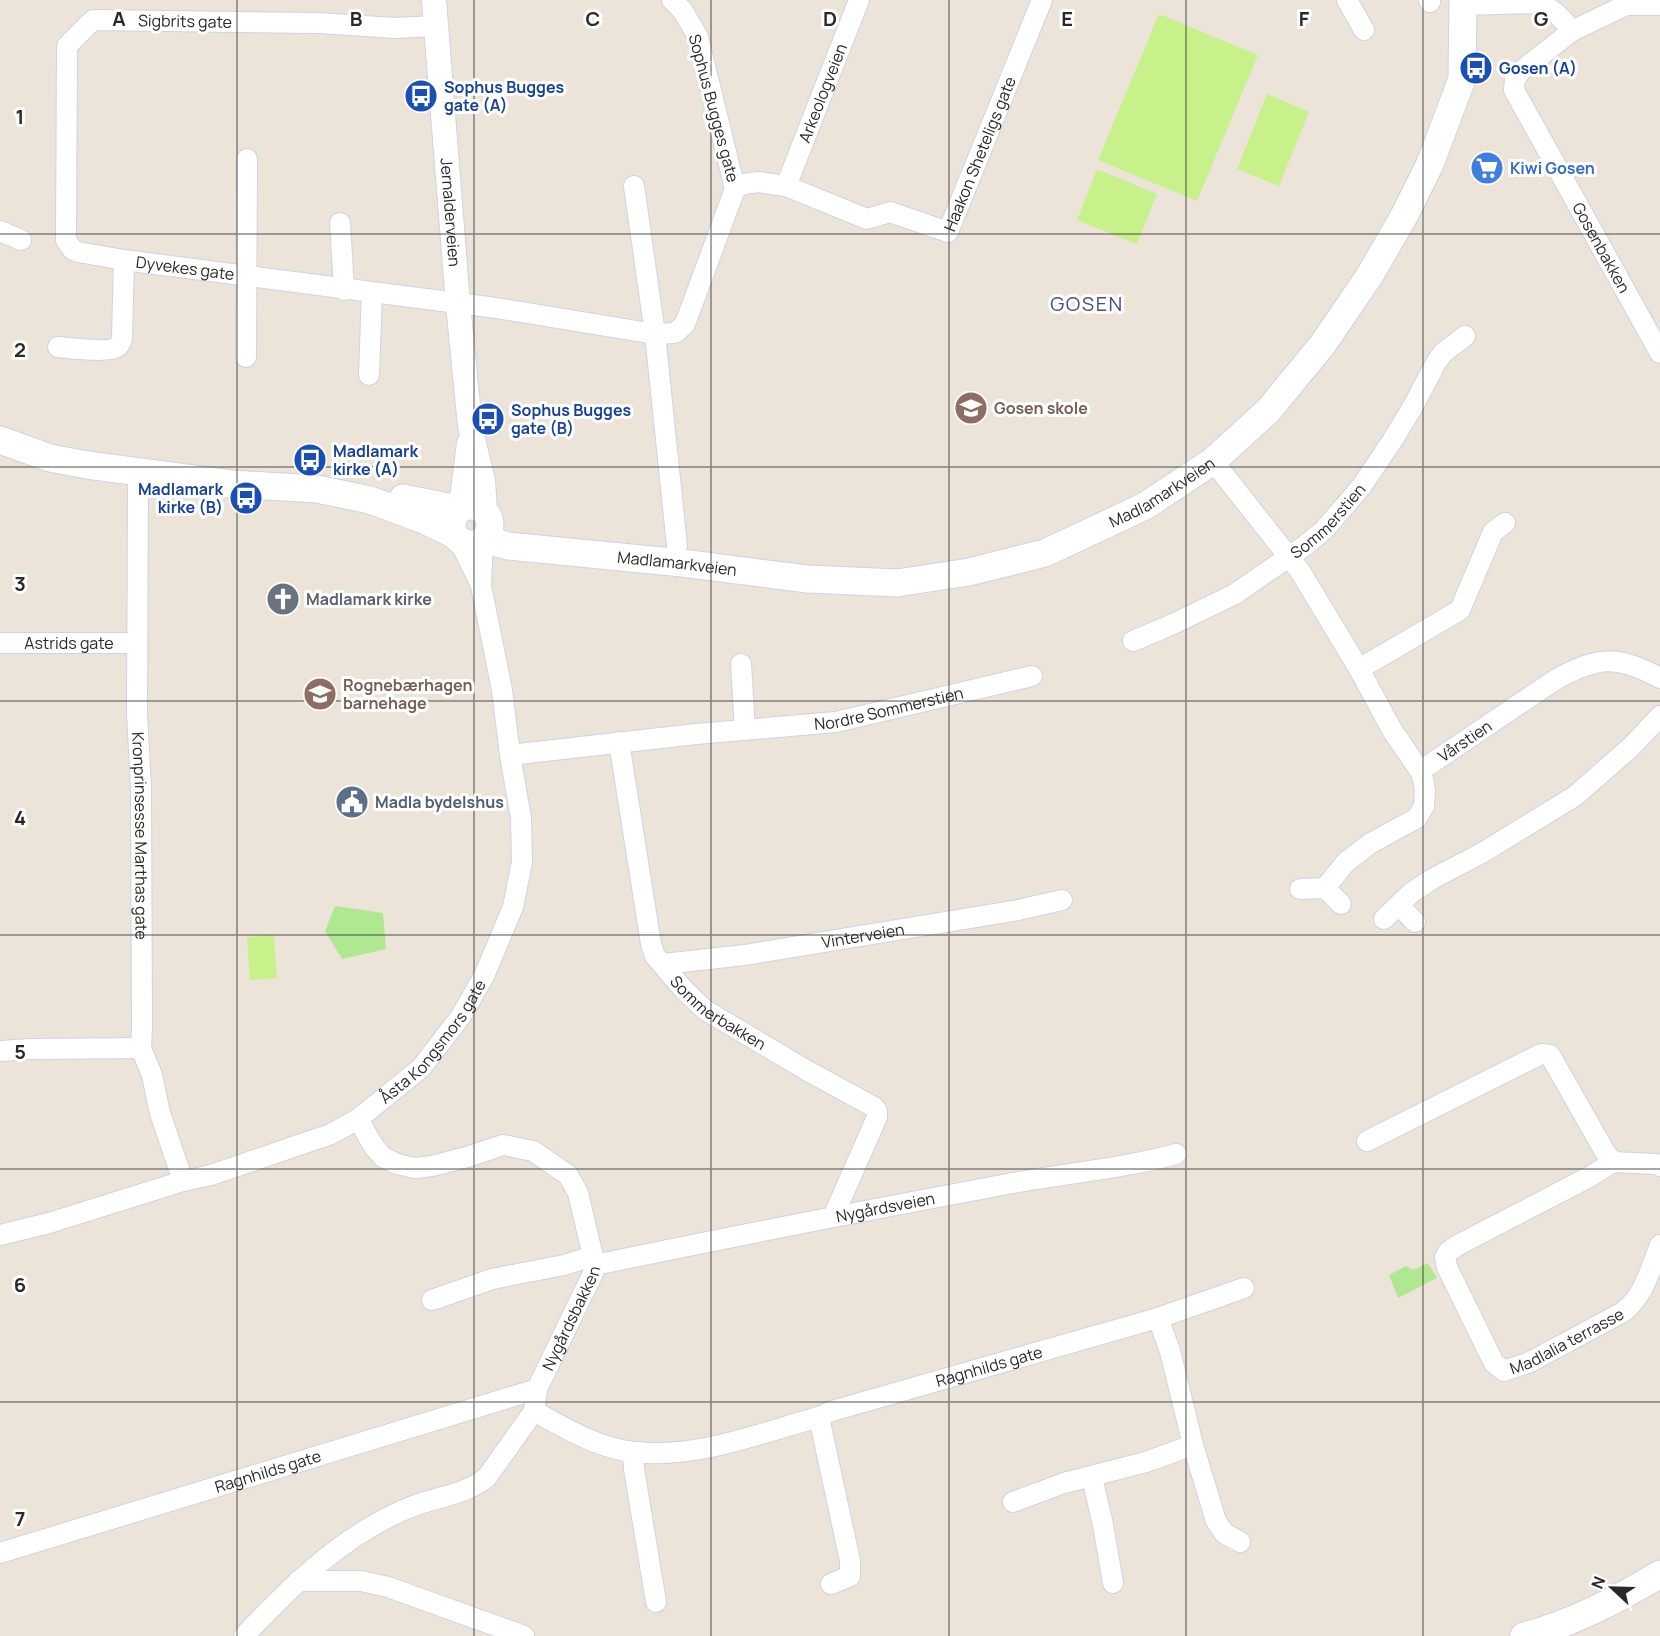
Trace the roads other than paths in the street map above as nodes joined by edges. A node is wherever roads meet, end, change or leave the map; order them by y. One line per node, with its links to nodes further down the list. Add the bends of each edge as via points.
1 (434, 0): 9 (street, Jernalderveien)
2 (672, 0): 15 (street, Sophus Bugges gate, via 698,37)
3 (859, 0): 14 (street, Arkeologveien)
4 (1042, 0): 14 (street, Haakon Sheteligs gate, via 948,232 890,212 867,219)
5 (1347, 0): 10 (street)
6 (1523, 1): 7 (street); 11 (street, via 1547,6)
7 (1463, 2): 32 (main road, Madlamarkveien, via 1462,79 1430,164 1404,216 1323,344 1268,411)
8 (1660, 5): 11 (street, Gosenbakken, via 1626,5)
9 (435, 26): 19 (street, Sigbrits gate, via 93,20 67,46); 24 (street, Jernalderveien)
10 (1364, 30)
11 (1572, 31): 28 (street, Gosenbakken, via 1521,71 1514,90)
12 (247, 159): 21 (street, Dyvekes gate)
13 (634, 186): 25 (street)
14 (786, 186): 15 (street, Haakon Sheteligs gate, via 758,182)
15 (735, 189): 25 (street, Sophus Bugges gate, via 685,324 675,333)
16 (340, 223): 22 (street)
17 (0, 231): 18 (street)
18 (21, 240)
19 (66, 240): 20 (street, Dyvekes gate, via 78,252)
20 (124, 260): 21 (street, Dyvekes gate); 27 (street, Dyvekes gate, via 122,339 118,347)
21 (248, 278): 22 (street, Dyvekes gate); 29 (street, Dyvekes gate)
22 (344, 290): 23 (street, Dyvekes gate)
23 (372, 293): 24 (street, Dyvekes gate); 30 (street)
24 (458, 304): 25 (street, Sophus Bugges gate); 35 (street, Jernalderveien, via 471,426 483,481)
25 (655, 334): 36 (street)
26 (1465, 336): 37 (street, Sommerstien, via 1437,361 1361,488 1324,530)
27 (58, 347)
28 (1660, 353)
29 (246, 357)
30 (369, 375)
31 (0, 440): 33 (main road, Madlamarkveien, via 50,458)
32 (1214, 461): 35 (main road, Madlamarkveien, via 1144,506 1045,554 969,572 897,583 807,579 682,562 508,546); 37 (street)
33 (130, 477): 35 (main road, Madlamarkveien, via 231,470 318,476 428,504); 40 (street, Kronprinsesse Marthas gate)
34 (1505, 523): 42 (street, via 1493,532 1460,610)
35 (471, 524): 48 (street, Åsta Kongsmors gate)
36 (677, 546)
37 (1288, 557): 38 (street, Sommerstien, via 1235,594); 42 (street)
38 (1133, 641)
39 (0, 643): 40 (street, Astrids gate)
40 (137, 643): 58 (street, Kronprinsesse Marthas gate)
41 (741, 663): 46 (street)
42 (1359, 669): 49 (street)
43 (1032, 676): 46 (street, Nordre Sommerstien, via 836,722)
44 (1660, 678): 49 (street, Vårstien, via 1616,660 1574,669)
45 (1660, 716): 54 (street, via 1575,796 1434,878)
46 (745, 730): 47 (street, Nordre Sommerstien)
47 (619, 742): 48 (street, Nordre Sommerstien); 57 (street, Sommerbakken, via 651,944)
48 (510, 755): 60 (street, Åsta Kongsmors gate, via 521,818 522,862 513,907 503,931 484,976 440,1045 421,1068)
49 (1420, 771): 50 (street, Vårstien, via 1426,798 1417,818 1346,862)
50 (1325, 888): 51 (street); 53 (street)
51 (1300, 889)
52 (1062, 900): 57 (street, Vinterveien, via 745,956)
53 (1341, 904)
54 (1399, 905): 55 (street); 56 (street)
55 (1384, 919)
56 (1415, 922)
57 (663, 964): 66 (street, Sommerbakken, via 705,1010 877,1111)
58 (141, 1048): 59 (street); 65 (street, Kronprinsesse Marthas gate)
59 (0, 1051)
60 (358, 1119): 65 (street, Åsta Kongsmors gate, via 301,1146); 69 (street, Nygårdsbakken, via 383,1157 415,1168 503,1145 533,1150 568,1175 578,1192)
61 (1367, 1141): 63 (street, via 1547,1053)
62 (1176, 1155): 66 (street, Nygårdsveien)
63 (1613, 1162): 64 (street); 68 (street, Madlalia terrasse, via 1446,1253 1447,1267 1494,1363 1504,1371 1530,1362 1623,1312 1639,1297)
64 (1660, 1166)
65 (183, 1181): 67 (street, Åsta Kongsmors gate)
66 (833, 1217): 69 (street, Nygårdsveien)
67 (0, 1235)
68 (1660, 1245)
69 (594, 1261): 71 (street, Nygårdsveien, via 492,1279); 73 (street, Nygårdsbakken, via 585,1290)
70 (1244, 1288): 72 (street, Ragnhilds gate)
71 (432, 1300)
72 (1158, 1318): 75 (street, Ragnhilds gate); 76 (street)
73 (537, 1389): 74 (street, Nygårdsbakken); 81 (street, Ragnhilds gate)
74 (534, 1411): 77 (street, Ragnhilds gate, via 597,1443); 83 (street, Nygårdsbakken, via 478,1484 406,1509 333,1553)
75 (819, 1417): 77 (street, Ragnhilds gate, via 693,1450); 85 (street, via 850,1561 850,1576)
76 (1193, 1446): 78 (street); 80 (street, via 1216,1521 1224,1533)
77 (633, 1452): 86 (street)
78 (1092, 1477): 79 (street); 84 (street)
79 (1013, 1502)
80 (1240, 1542)
81 (0, 1553)
82 (1660, 1574): 89 (main road, via 1579,1617)
83 (298, 1581): 87 (street, Nygårdsbakken); 88 (street, via 361,1581 388,1587)
84 (1113, 1583)
85 (831, 1584)
86 (656, 1602)
87 (244, 1636)
88 (524, 1636)
89 (1524, 1636)

